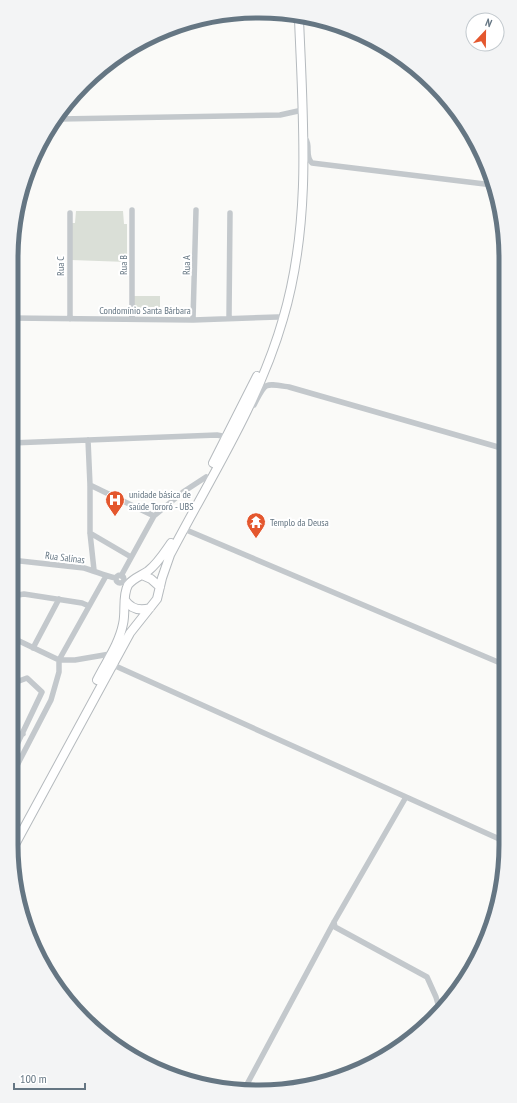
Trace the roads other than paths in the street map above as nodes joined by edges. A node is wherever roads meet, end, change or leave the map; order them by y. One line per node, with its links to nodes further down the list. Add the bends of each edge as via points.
1 (294, 21): 3 (main road)
2 (299, 22): 5 (main road)
3 (298, 111): 4 (street, via 280,115); 11 (main road, via 300,160 297,214 293,249)
4 (63, 119)
5 (304, 137): 6 (street, via 308,144 308,157 312,162); 17 (main road, via 302,214 292,284 284,319)
6 (487, 184)
7 (132, 210): 15 (street, Rua B)
8 (196, 210): 16 (street, Rua A)
9 (70, 213): 14 (street, Rua C)
10 (230, 213): 13 (street)
11 (278, 317): 13 (street, Condomínio Santa Bárbara); 18 (main road, via 256,377)
12 (18, 318): 14 (street, Condomínio Santa Bárbara)
13 (229, 318): 16 (street, Condomínio Santa Bárbara)
14 (70, 319): 15 (street, Condomínio Santa Bárbara)
15 (132, 319): 16 (street, Condomínio Santa Bárbara)
16 (193, 320)
17 (249, 408): 21 (street, via 262,389 273,384); 25 (main road)
18 (227, 437): 19 (street, via 217,435); 22 (main road)
19 (88, 440): 20 (street); 23 (street)
20 (18, 443)
21 (499, 447)
22 (206, 477): 24 (street); 31 (main road, via 165,553)
23 (90, 485): 24 (street); 26 (street)
24 (154, 516): 27 (street)
25 (184, 529): 33 (main road, via 170,555); 43 (street)
26 (90, 533): 27 (street); 29 (street)
27 (131, 557): 32 (street)
28 (18, 561): 29 (street, Rua Salinas)
29 (94, 570): 30 (street, Rua Salinas)
30 (106, 576): 32 (street, Rua Salinas); 37 (street)
31 (139, 577): 32 (street, Rua Salinas); 33 (main road, via 151,579); 36 (main road, via 130,583)
32 (120, 578): 36 (street)
33 (160, 587): 38 (main road)
34 (18, 595): 35 (street)
35 (59, 599): 37 (street); 40 (street)
36 (125, 600): 38 (main road, via 136,609); 41 (main road, via 122,630)
37 (88, 606): 42 (street)
38 (150, 608): 44 (main road, via 130,632)
39 (18, 640): 40 (street)
40 (33, 648): 42 (street)
41 (110, 654): 42 (street); 51 (main road)
42 (58, 660): 49 (street, via 59,672 51,700)
43 (499, 662)
44 (111, 664): 50 (street); 52 (main road)
45 (18, 681): 46 (street, via 27,678 42,692)
46 (23, 734): 47 (street); 48 (street)
47 (18, 736)
48 (18, 744)
49 (18, 764)
50 (406, 797): 53 (street); 54 (street)
51 (18, 828)
52 (18, 839)
53 (499, 839)
54 (334, 922): 55 (street, via 335,927 427,977); 56 (street)
55 (438, 1004)
56 (247, 1084)

